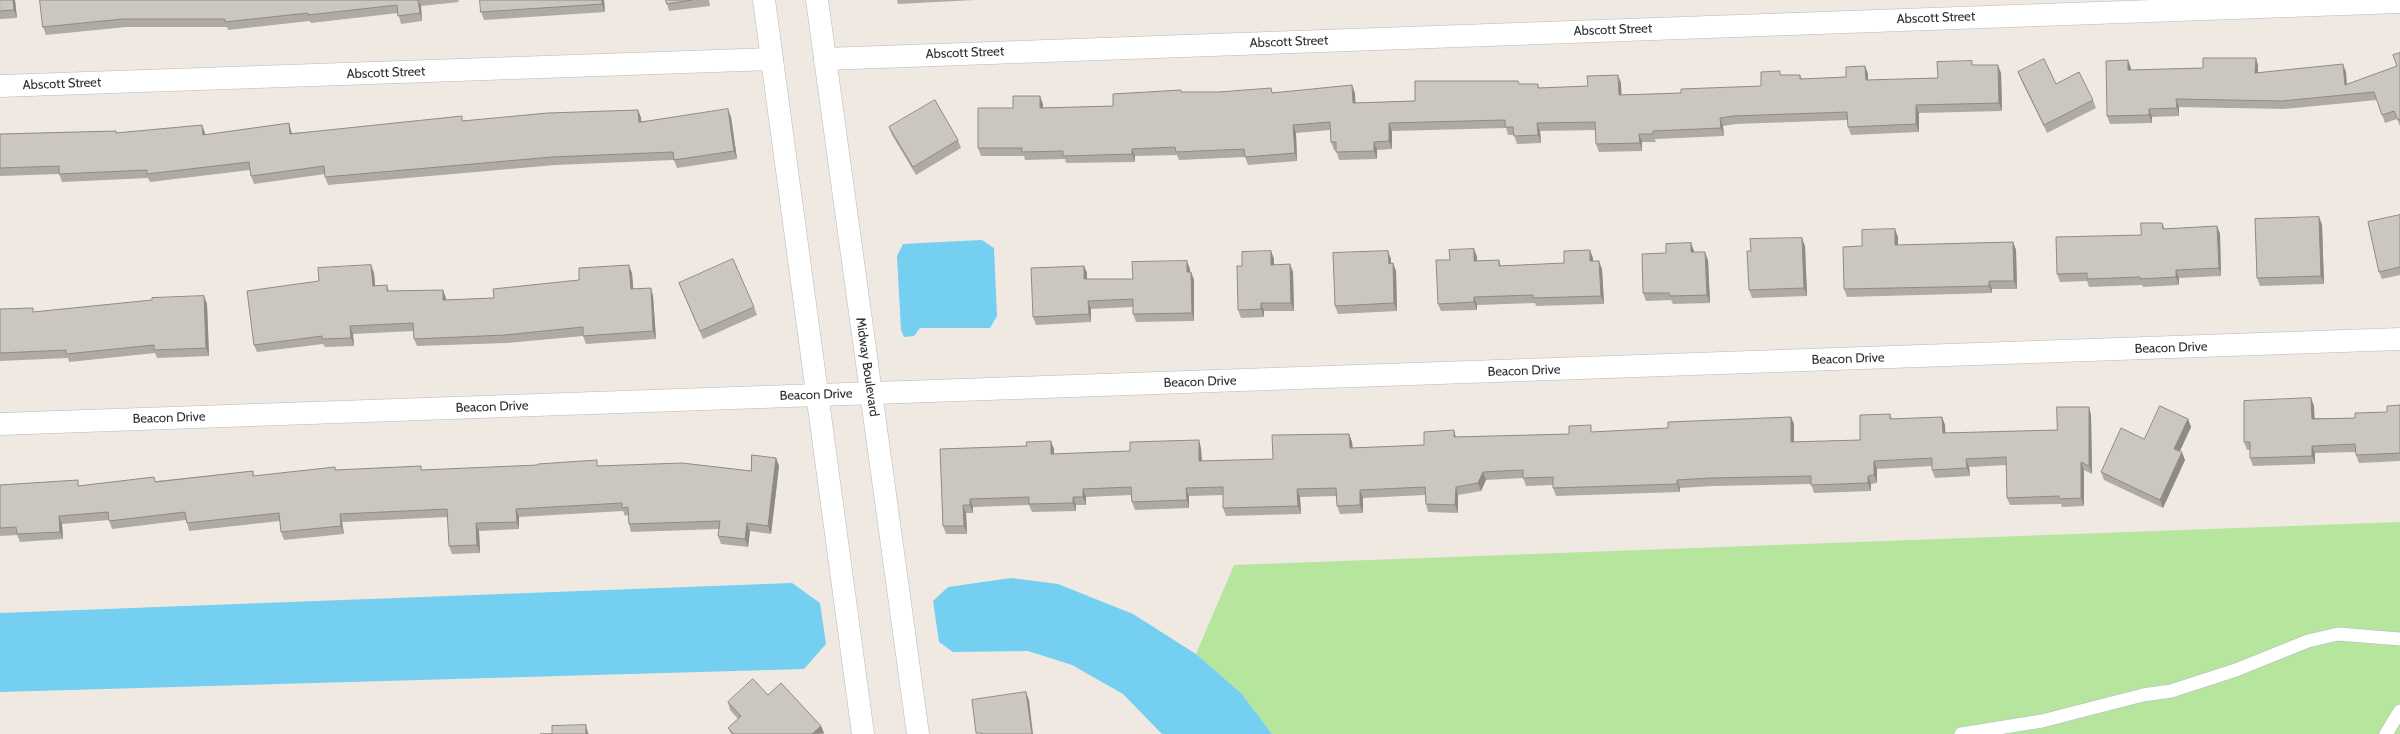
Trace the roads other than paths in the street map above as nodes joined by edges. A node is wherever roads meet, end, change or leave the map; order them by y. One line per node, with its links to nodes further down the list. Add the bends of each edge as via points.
1 (764, 0): 4 (street)
2 (817, 0): 5 (street, Midway Boulevard)
3 (2400, 2): 5 (street, Abscott Street)
4 (772, 59): 6 (street, Abscott Street); 9 (street)
5 (825, 59): 8 (street, Midway Boulevard)
6 (0, 86)
7 (2400, 340): 8 (street, Beacon Drive)
8 (870, 393): 9 (street, Beacon Drive); 14 (street, Midway Boulevard)
9 (817, 395): 10 (street, Beacon Drive); 13 (street)
10 (0, 424)
11 (2400, 639): 15 (lane, via 2338,634 2308,641 2236,670 2171,691 2143,695 2042,721)
12 (2400, 711): 16 (lane)
13 (862, 734)
14 (918, 734)
15 (1961, 734)
16 (2386, 734)

